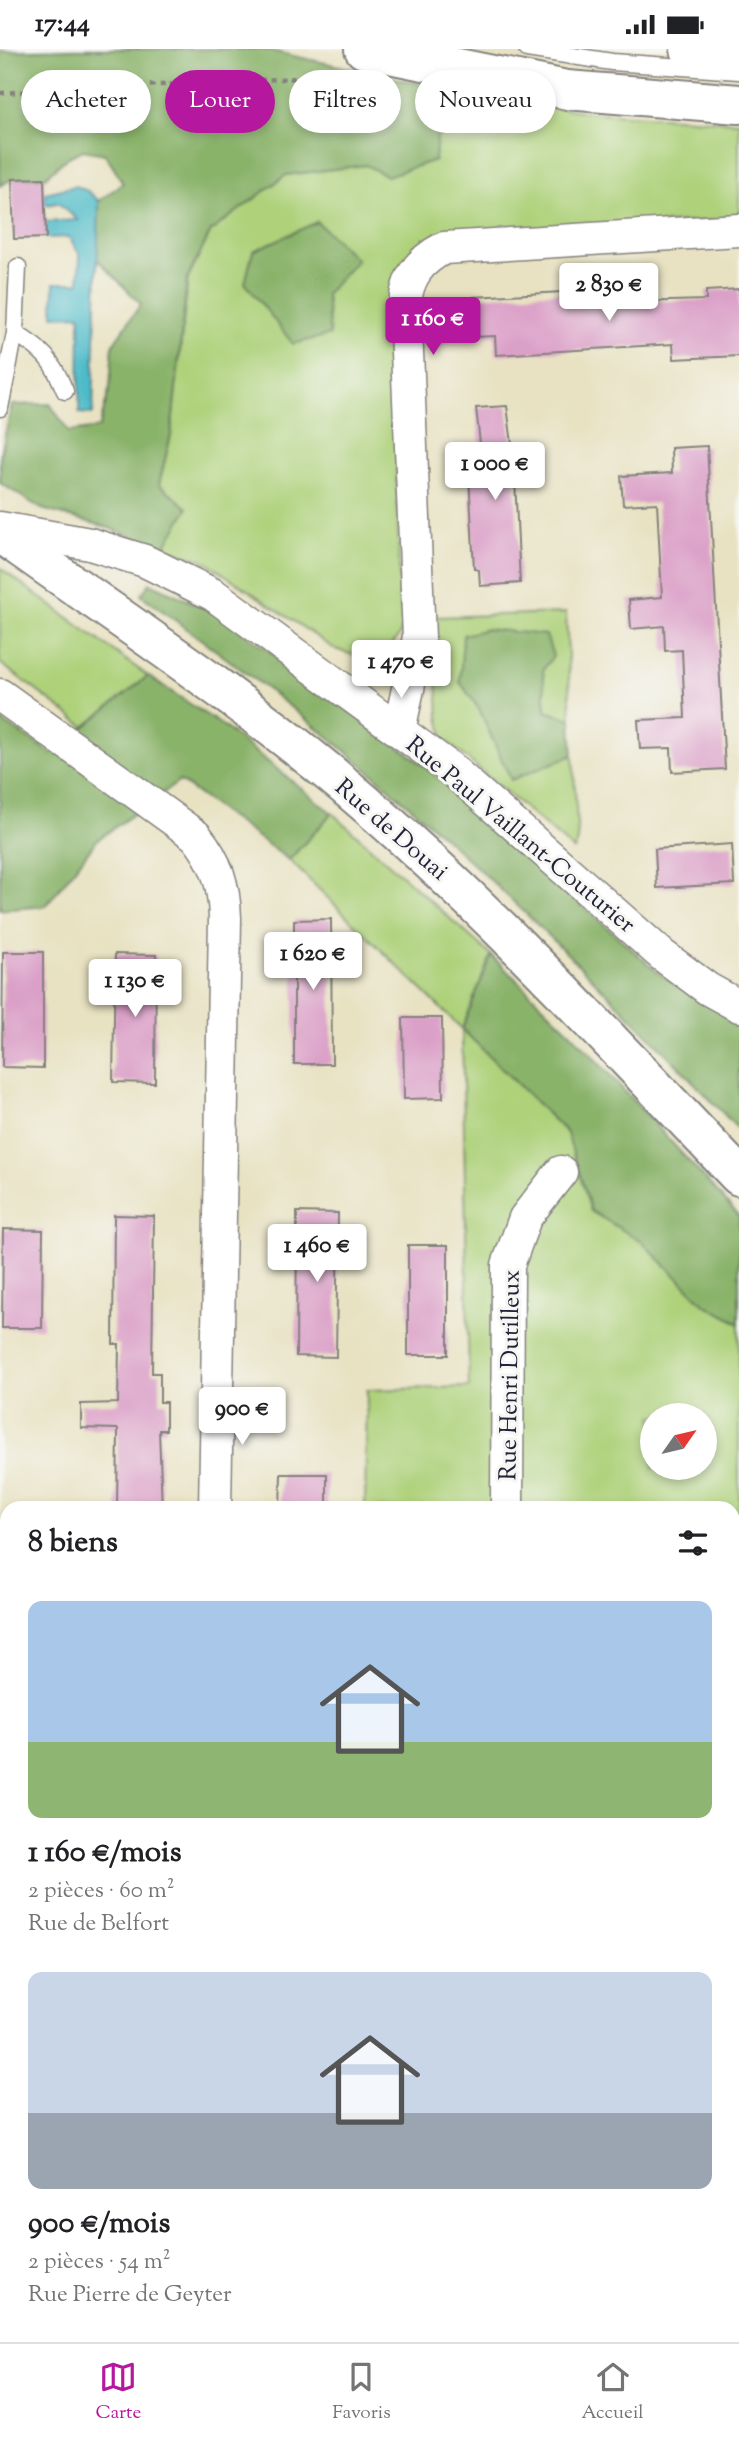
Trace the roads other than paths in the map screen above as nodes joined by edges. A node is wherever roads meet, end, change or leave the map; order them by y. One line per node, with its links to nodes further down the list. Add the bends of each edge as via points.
1 (527, 49): 5 (lane, via 612,62)
2 (690, 49): 3 (street)
3 (739, 52)
4 (352, 62): 6 (street, via 567,90)
5 (739, 71)
6 (739, 104)
7 (739, 230): 14 (street, via 444,248 412,276 405,304 419,637)
8 (18, 267): 9 (lane)
9 (15, 333): 10 (lane, via 42,350 55,365); 11 (lane)
10 (65, 391)
11 (0, 408)
12 (0, 530): 14 (street, Rue Paul Vaillant-Couturier, via 90,544 168,570 237,611); 17 (street, Rue de Douai, via 232,697 376,813 517,943)
13 (0, 695): 18 (street, via 196,836 216,863 221,879 225,918)
14 (399, 731): 15 (street, Rue Paul Vaillant-Couturier, via 450,768 682,971)
15 (739, 1006)
16 (561, 1172): 19 (street, Rue Henri Dutilleux, via 525,1218 508,1265)
17 (739, 1176)
18 (215, 1501)
19 (507, 1501)

